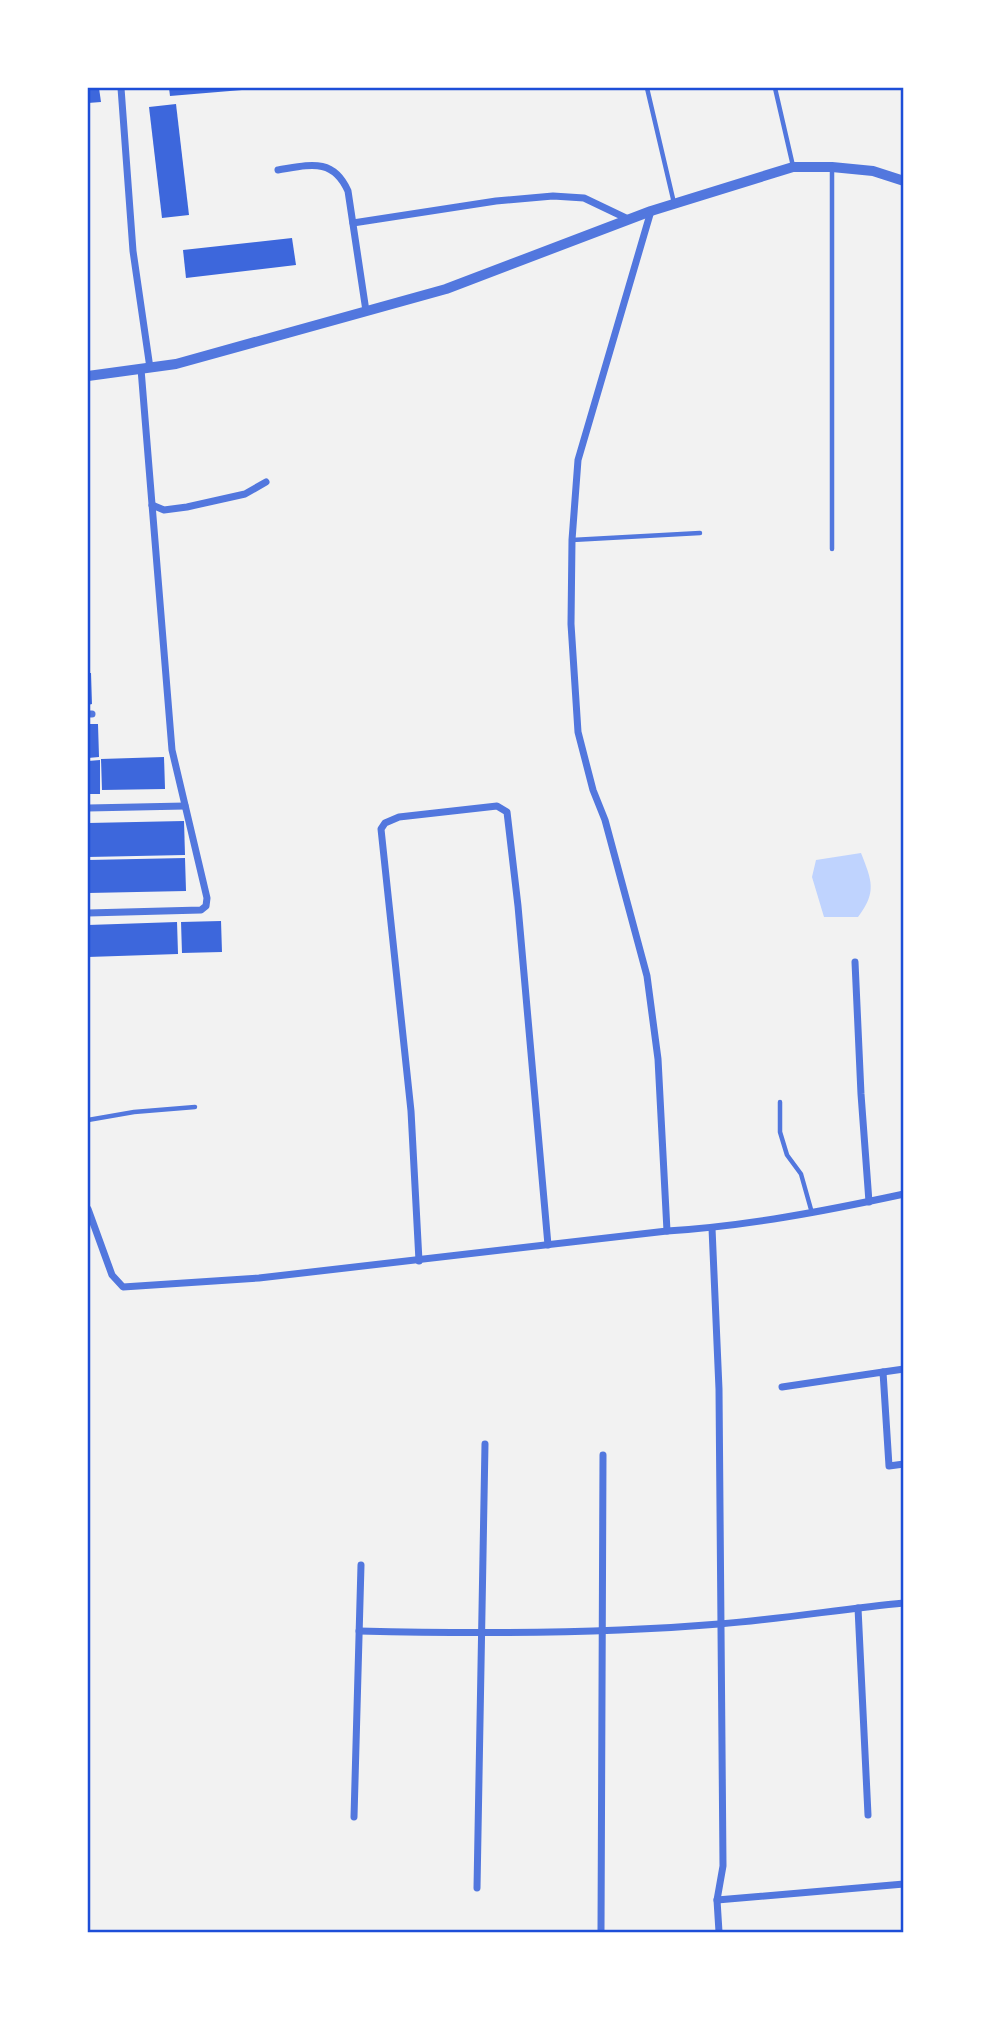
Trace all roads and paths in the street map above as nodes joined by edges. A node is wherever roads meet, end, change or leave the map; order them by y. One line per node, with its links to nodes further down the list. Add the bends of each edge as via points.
1 (121, 88): 13 (street)
2 (647, 88): 8 (lane)
3 (775, 88): 4 (lane)
4 (793, 167): 5 (street); 8 (street)
5 (832, 167): 7 (street, via 873,171); 19 (lane)
6 (278, 170): 11 (street, via 324,166 341,176)
7 (904, 181)
8 (674, 204): 9 (street)
9 (651, 211): 10 (street); 18 (street, via 578,460)
10 (629, 219): 11 (street, via 584,198 553,195); 12 (street, via 446,289)
11 (353, 223): 12 (street)
12 (366, 311): 13 (street, via 176,364)
13 (146, 368): 14 (street); 16 (street)
14 (88, 376)
15 (266, 482): 16 (street, via 245,494 187,507 164,510)
16 (152, 505): 20 (street, via 172,750)
17 (700, 533): 18 (lane)
18 (572, 540): 32 (street, via 571,624 578,732 647,976 658,1059)
19 (832, 549)
20 (185, 806): 21 (street); 22 (street, via 206,906 201,910)
21 (88, 808)
22 (88, 913)
23 (855, 962): 28 (street)
24 (780, 1102): 30 (lane, via 780,1132 787,1155 802,1174)
25 (195, 1107): 26 (lane)
26 (88, 1120)
27 (904, 1194): 28 (street)
28 (869, 1202): 30 (street)
29 (88, 1209): 34 (street, via 111,1275 123,1287)
30 (812, 1213): 31 (street)
31 (712, 1228): 32 (street); 44 (street, via 719,1389)
32 (667, 1231): 33 (street)
33 (548, 1245): 34 (street); 34 (street, via 507,812 497,806 399,817 382,829 411,1111)
34 (419, 1261)
35 (904, 1369): 36 (street)
36 (883, 1372): 37 (street); 40 (street, via 889,1466)
37 (782, 1387)
38 (485, 1444): 47 (street)
39 (603, 1455): 46 (street)
40 (904, 1464)
41 (360, 1565): 45 (street)
42 (904, 1603): 43 (street)
43 (858, 1608): 44 (street); 48 (street)
44 (720, 1624): 46 (street); 52 (street, via 723,1866)
45 (359, 1631): 47 (street); 49 (street)
46 (602, 1631): 47 (street); 53 (street)
47 (482, 1633): 51 (street)
48 (868, 1815)
49 (354, 1816)
50 (904, 1884): 52 (street)
51 (477, 1888)
52 (717, 1900): 54 (street)
53 (601, 1933)
54 (719, 1933)

